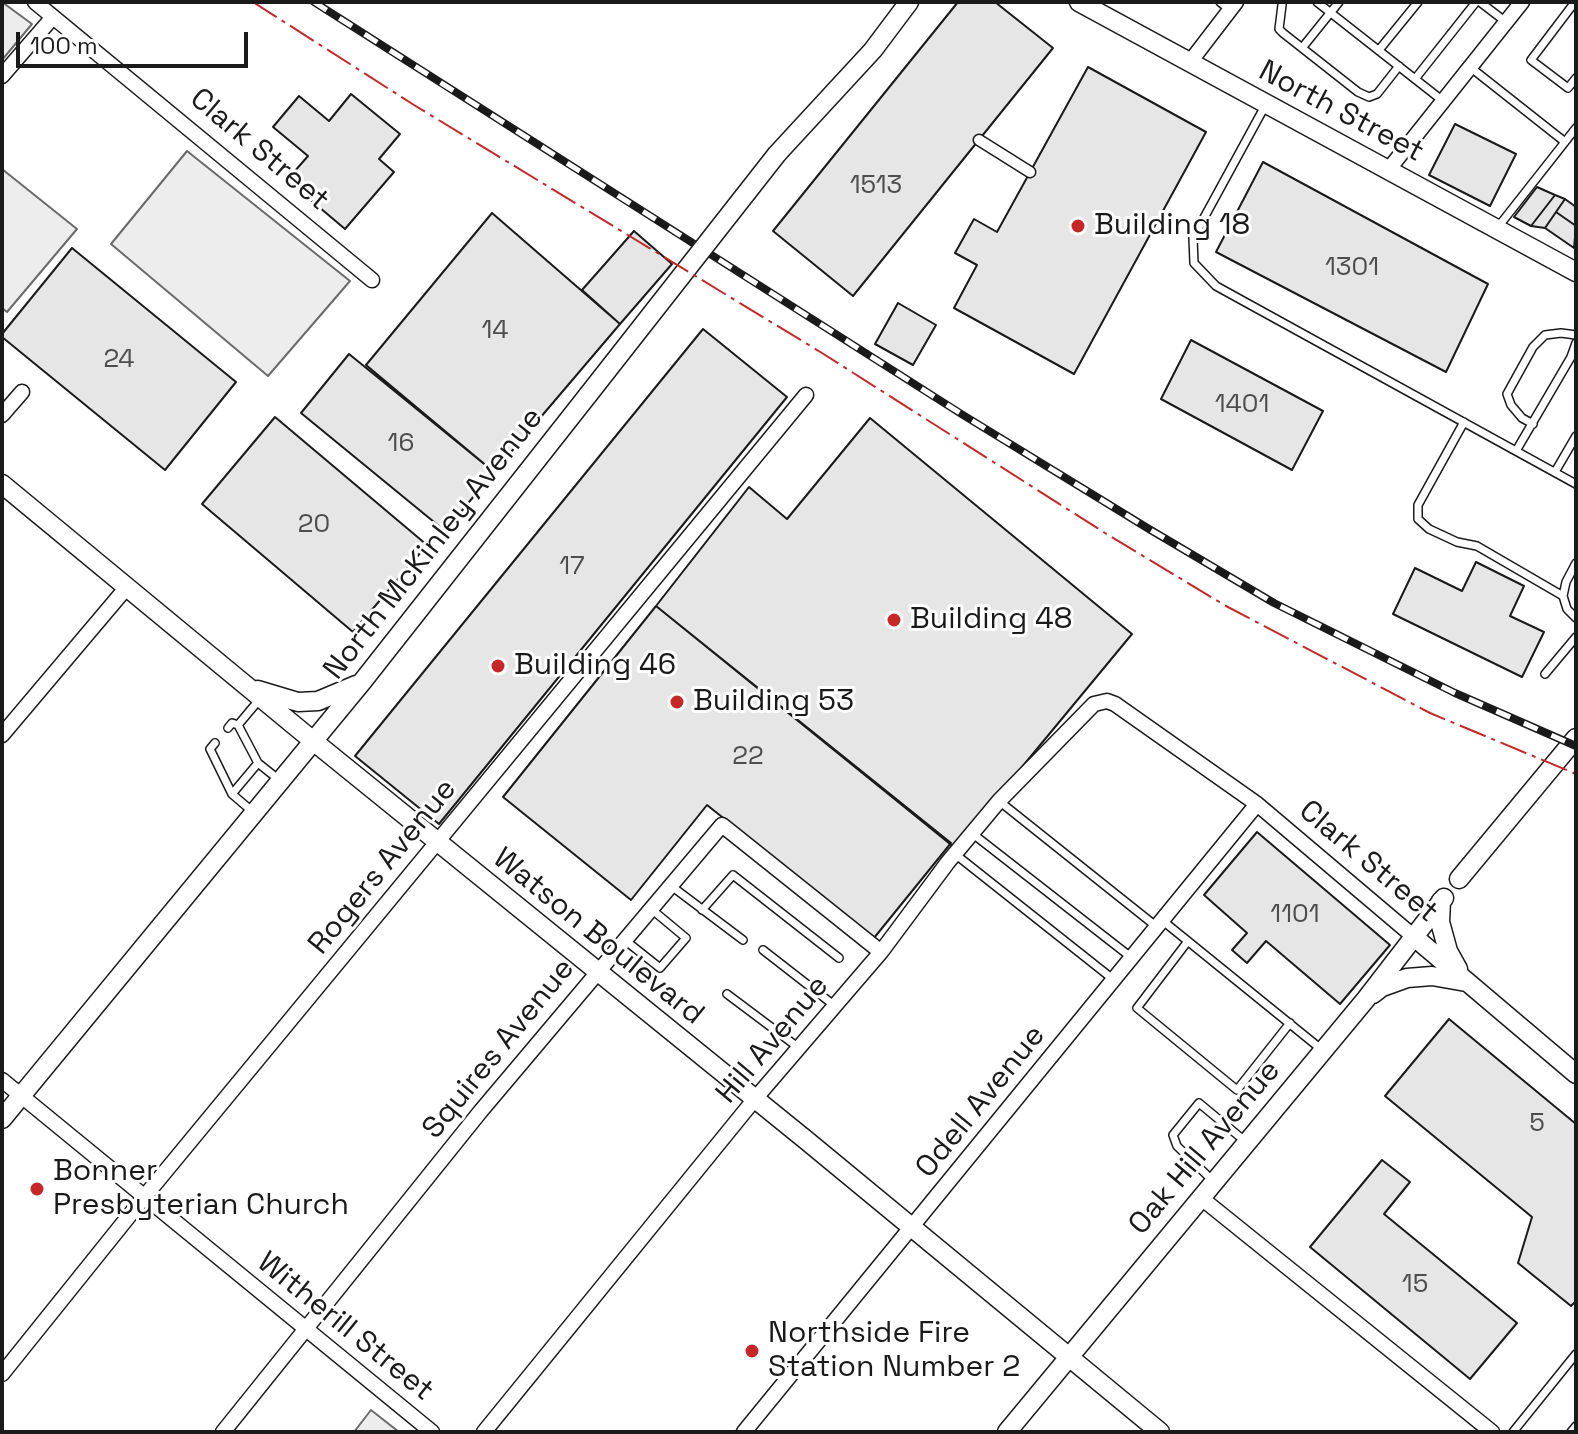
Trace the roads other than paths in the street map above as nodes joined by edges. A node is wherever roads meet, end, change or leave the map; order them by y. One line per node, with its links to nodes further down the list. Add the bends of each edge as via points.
1 (35, 2): 13 (street, Clark Street)
2 (909, 2): 51 (street, North McKinley Avenue, bridge, via 873,50 777,154)
3 (1079, 2): 17 (street, North Street)
4 (1317, 2): 12 (lane)
5 (1339, 2): 12 (lane)
6 (1418, 2): 16 (lane)
7 (1478, 2): 14 (lane); 22 (lane)
8 (1522, 2): 14 (street)
9 (1575, 2): 21 (lane, via 1531,60 1568,88)
10 (1282, 3): 15 (lane, via 1279,29)
11 (1229, 5): 17 (street)
12 (1331, 12): 15 (lane); 16 (lane)
13 (53, 17): 20 (street); 32 (street, Clark Street)
14 (1506, 22): 19 (street)
15 (1302, 48): 18 (lane, via 1369,97)
16 (1379, 50): 18 (lane)
17 (1190, 62): 24 (street, North Street)
18 (1399, 66): 22 (lane)
19 (1470, 67): 23 (street); 27 (lane)
20 (2, 76)
21 (1576, 78)
22 (1415, 79): 23 (lane)
23 (1443, 101): 28 (street)
24 (1267, 104): 28 (street, North Street); 38 (lane, via 1193,238 1194,263 1216,286)
25 (1576, 128): 27 (lane)
26 (979, 140): 29 (street)
27 (1565, 142): 30 (lane)
28 (1389, 169): 30 (street, North Street)
29 (1030, 172)
30 (1497, 228): 31 (street, North Street)
31 (1576, 272)
32 (372, 280)
33 (1576, 335): 39 (lane, via 1545,335 1507,394 1522,418)
34 (1576, 343): 39 (lane)
35 (22, 392): 37 (street)
36 (806, 395): 70 (street, Rogers Avenue)
37 (2, 415)
38 (1464, 422): 41 (lane); 47 (lane, via 1418,505 1418,519)
39 (1533, 424): 41 (lane)
40 (1576, 436): 42 (lane)
41 (1516, 451): 42 (lane)
42 (1555, 472): 44 (lane)
43 (2, 484): 46 (street, Watson Boulevard)
44 (1576, 484)
45 (1576, 563): 47 (lane)
46 (127, 587): 52 (street, Watson Boulevard); 56 (street)
47 (1563, 596): 48 (lane)
48 (1576, 618)
49 (1576, 637): 50 (lane)
50 (1545, 674)
51 (362, 682): 52 (street, via 318,701); 59 (street, North McKinley Avenue)
52 (256, 692): 55 (lane); 59 (street, Watson Boulevard)
53 (1115, 704): 66 (street, Hill Avenue, via 1094,704 1083,712); 67 (street, Clark Street)
54 (228, 728): 55 (lane, via 232,723)
55 (239, 728): 58 (lane); 61 (lane)
56 (2, 735)
57 (1576, 738): 72 (street)
58 (234, 739)
59 (312, 740): 64 (street, North McKinley Avenue); 70 (street, Watson Boulevard)
60 (215, 743): 65 (lane, via 210,749)
61 (250, 748): 62 (lane); 63 (lane)
62 (243, 756)
63 (258, 763): 64 (lane); 65 (lane)
64 (279, 780): 68 (street, North McKinley Avenue)
65 (232, 794): 68 (lane)
66 (999, 801): 69 (street, Hill Avenue); 76 (lane)
67 (1257, 804): 76 (street, Odell Avenue); 77 (street, Clark Street)
68 (253, 812): 96 (street, North McKinley Avenue)
69 (972, 834): 71 (street, Hill Avenue); 84 (lane)
70 (438, 842): 85 (street, Watson Boulevard); 101 (street, Rogers Avenue)
71 (955, 854): 82 (street, Hill Avenue); 86 (lane)
72 (1459, 879)
73 (670, 885): 74 (street, Squires Avenue); 75 (lane); 82 (street, Squires Avenue, via 722,825)
74 (650, 908): 78 (street, Squires Avenue); 78 (lane, via 686,938 660,968)
75 (702, 910): 79 (lane); 83 (lane, via 733,875)
76 (1160, 924): 80 (lane); 84 (street, Odell Avenue)
77 (1413, 936): 87 (street, Clark Street); 87 (street, Oak Hill Avenue, via 1443,899 1439,919 1448,951); 89 (street, Oak Hill Avenue)
78 (624, 939): 85 (street, Squires Avenue)
79 (743, 940)
80 (1188, 941): 91 (lane); 91 (lane, via 1137,1008 1225,1081 1237,1090)
81 (763, 950): 90 (lane)
82 (881, 952): 90 (street, Hill Avenue)
83 (839, 958)
84 (1132, 958): 86 (street, Odell Avenue)
85 (597, 971): 97 (street, Watson Boulevard); 104 (street, Squires Avenue)
86 (1114, 980): 103 (street, Odell Avenue)
87 (1466, 982): 89 (street, via 1407,978); 94 (street, Clark Street)
88 (727, 994): 92 (lane)
89 (1366, 999): 93 (street, Oak Hill Avenue)
90 (835, 1006): 92 (street, Hill Avenue)
91 (1290, 1023): 93 (lane)
92 (799, 1048): 97 (street, Hill Avenue)
93 (1323, 1050): 99 (street, Oak Hill Avenue)
94 (1576, 1074)
95 (2, 1080): 96 (street, Witherill Street)
96 (21, 1096): 98 (street, North McKinley Avenue); 101 (street, Witherill Street)
97 (754, 1100): 103 (street, Watson Boulevard); 111 (street, Hill Avenue)
98 (2, 1119)
99 (1246, 1142): 100 (street, Oak Hill Avenue); 100 (lane, via 1199,1103 1173,1135 1177,1146)
100 (1213, 1181): 102 (street, Oak Hill Avenue)
101 (145, 1196): 104 (street, Witherill Street); 107 (street, Rogers Avenue)
102 (1200, 1197): 106 (street, Oak Hill Avenue); 115 (street)
103 (912, 1229): 106 (street, Watson Boulevard); 112 (street, Odell Avenue)
104 (307, 1330): 109 (street, Squires Avenue); 110 (street, Witherill Street)
105 (1576, 1354): 116 (lane)
106 (1069, 1357): 113 (street, Oak Hill Avenue); 114 (street, Watson Boulevard)
107 (2, 1374)
108 (1576, 1426): 117 (lane)
109 (223, 1432)
110 (432, 1432)
111 (484, 1432)
112 (744, 1432)
113 (1007, 1432)
114 (1160, 1432)
115 (1492, 1432)
116 (1513, 1432)
117 (1571, 1432)

